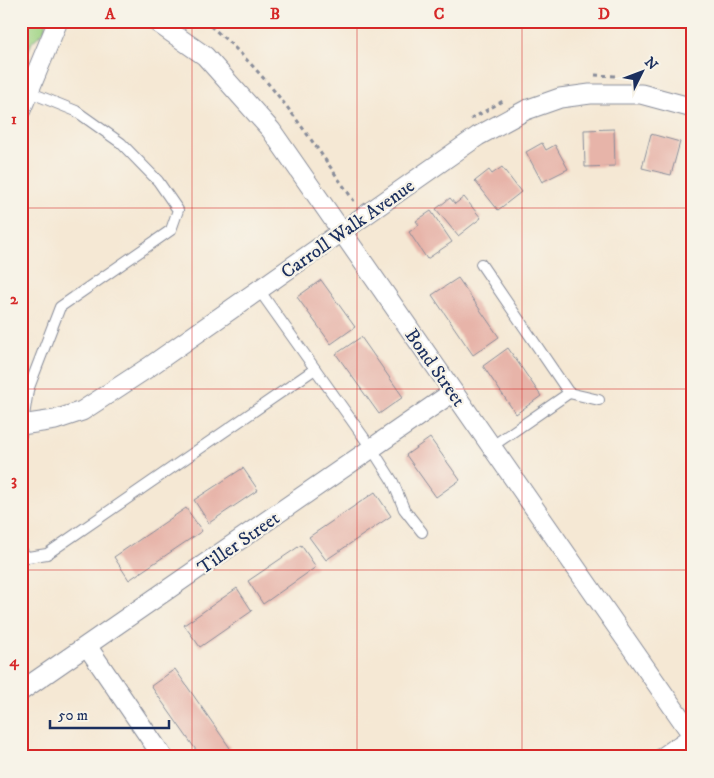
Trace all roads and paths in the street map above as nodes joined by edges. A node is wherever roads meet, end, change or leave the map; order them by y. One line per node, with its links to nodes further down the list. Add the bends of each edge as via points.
1 (58, 21): 4 (street)
2 (155, 21): 8 (street, Bond Street, via 205,56 264,122)
3 (204, 21): 7 (path, via 270,85)
4 (29, 92): 6 (street); 15 (lane, via 76,111 121,143 158,181 178,210 171,230 60,307 28,390)
5 (693, 108): 8 (street, Carroll Walk Avenue, via 641,94 590,94 560,98 526,110 478,136)
6 (21, 110)
7 (354, 201)
8 (342, 232): 10 (street, Carroll Walk Avenue); 12 (street, Bond Street)
9 (481, 264): 13 (lane)
10 (259, 290): 11 (lane); 15 (street, Carroll Walk Avenue, via 82,412)
11 (315, 369): 17 (lane); 19 (lane, via 47,554 28,556)
12 (454, 392): 16 (street, Bond Street); 17 (street, Tiller Street)
13 (569, 392): 14 (lane); 16 (lane)
14 (599, 400)
15 (22, 428)
16 (491, 447): 22 (street, Bond Street)
17 (372, 449): 18 (lane, via 393,482 404,509); 20 (street, Tiller Street)
18 (422, 532)
19 (21, 552)
20 (87, 646): 21 (street, Tiller Street); 23 (street)
21 (21, 691)
22 (693, 736): 24 (street)
23 (163, 757)
24 (662, 757)

